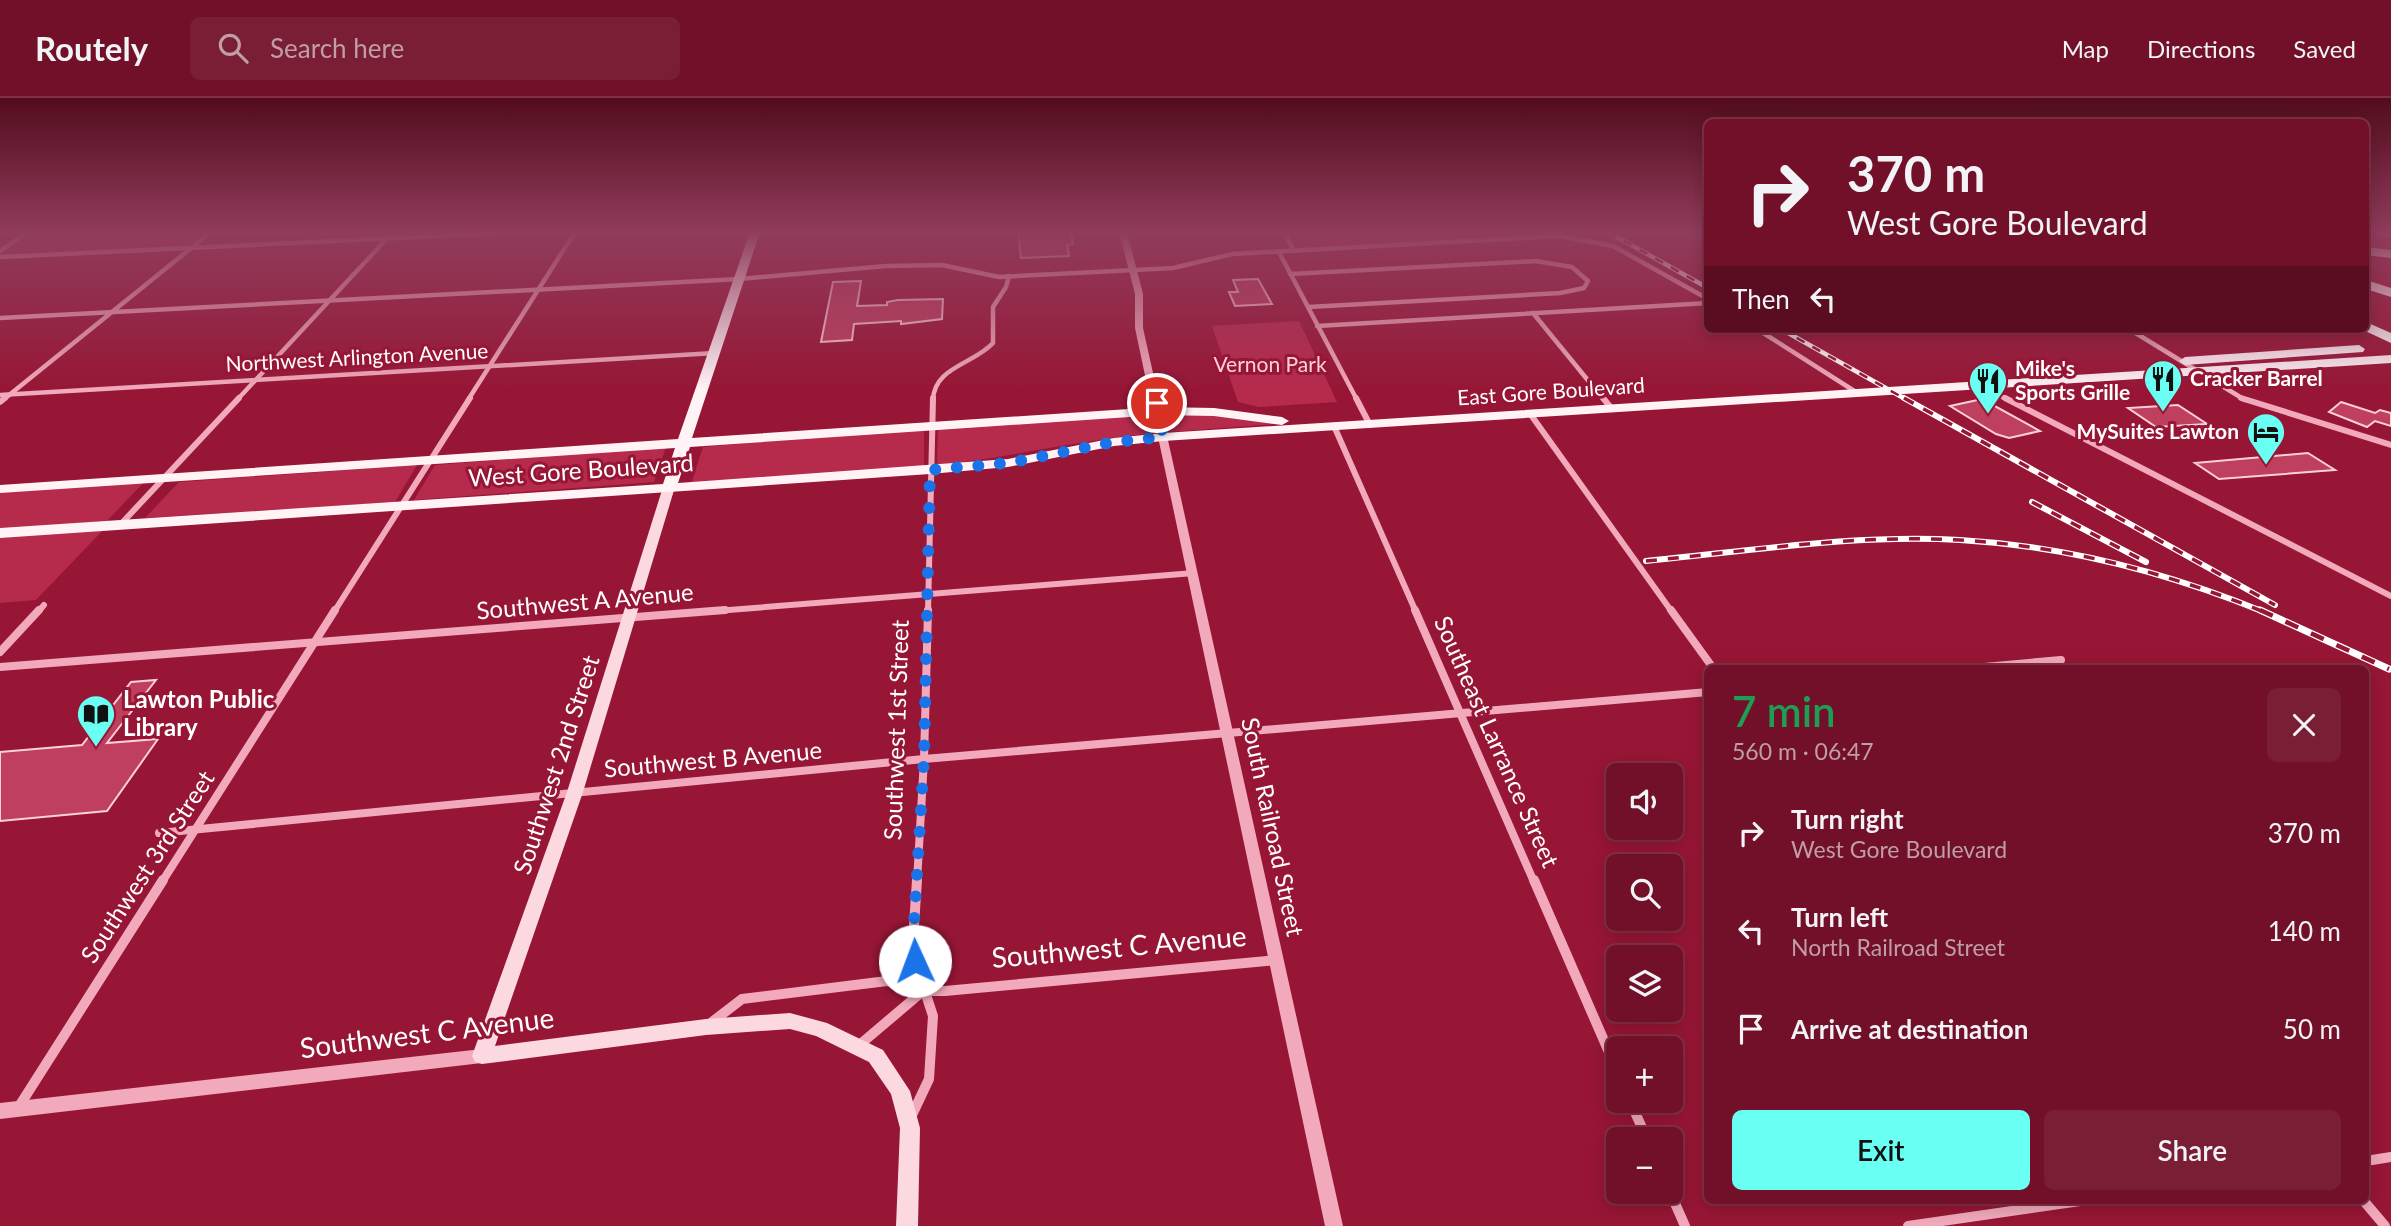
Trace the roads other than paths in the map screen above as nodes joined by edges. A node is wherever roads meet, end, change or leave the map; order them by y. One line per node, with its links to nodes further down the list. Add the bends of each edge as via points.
1 (147, 285): 18 (street)
2 (344, 285): 15 (street)
3 (541, 285): 12 (street, Southwest 3rd Street)
4 (636, 285): 12 (street)
5 (737, 285): 28 (main road)
6 (1007, 285): 43 (street, Southwest 1st Street, via 994,304 993,343 936,381)
7 (1137, 285): 41 (street, via 1139,328)
8 (1296, 285): 17 (street)
9 (1586, 285): 17 (street, via 1560,293)
10 (1681, 285): 14 (street)
11 (2369, 285): 13 (highway)
12 (538, 290): 15 (street); 32 (street, Southwest 3rd Street)
13 (2391, 293)
14 (1704, 299)
15 (329, 301): 18 (street); 34 (street)
16 (1704, 301): 19 (street)
17 (1308, 307): 21 (street)
18 (112, 313): 20 (street); 37 (street)
19 (1533, 313): 21 (street); 40 (street)
20 (0, 318)
21 (1317, 326): 44 (street)
22 (2369, 327): 25 (highway)
23 (1763, 333): 36 (street)
24 (2135, 333): 30 (street)
25 (2391, 338)
26 (2391, 347): 27 (main road, East Gore Boulevard)
27 (2328, 351): 30 (main road, East Gore Boulevard); 31 (main road)
28 (715, 353): 32 (street, Northwest Arlington Avenue); 47 (main road)
29 (2391, 359): 31 (main road, East Gore Boulevard)
30 (2178, 361): 33 (street); 35 (main road, East Gore Boulevard)
31 (2348, 362): 33 (main road, East Gore Boulevard)
32 (489, 366): 34 (street, Northwest Arlington Avenue); 49 (street, Southwest 3rd Street)
33 (2196, 372): 35 (main road, East Gore Boulevard); 48 (street, via 2243,399)
34 (256, 380): 37 (street, Northwest Arlington Avenue); 51 (street)
35 (1975, 382): 36 (main road, East Gore Boulevard); 59 (street)
36 (1856, 392): 40 (main road, East Gore Boulevard)
37 (9, 394): 38 (street, Northwest Arlington Avenue); 39 (street)
38 (0, 395)
39 (0, 402)
40 (1612, 409): 42 (main road, East Gore Boulevard)
41 (1159, 411): 43 (main road, West Gore Boulevard); 45 (main road, West Gore Boulevard, via 1214,412); 46 (street)
42 (1531, 415): 44 (main road, East Gore Boulevard); 65 (street)
43 (931, 425): 47 (main road, West Gore Boulevard); 50 (street, Southwest 1st Street)
44 (1370, 425): 45 (main road, East Gore Boulevard)
45 (1327, 426): 46 (main road, East Gore Boulevard); 69 (street, Southeast Larrance Street)
46 (1163, 437): 50 (main road, West Gore Boulevard, via 1008,463); 57 (street, South Railroad Street)
47 (685, 443): 49 (main road, West Gore Boulevard); 52 (main road)
48 (2391, 445)
49 (429, 461): 51 (main road, West Gore Boulevard); 54 (street, Southwest 3rd Street)
50 (930, 470): 52 (main road, West Gore Boulevard); 58 (street, Southwest 1st Street)
51 (165, 478): 53 (main road, West Gore Boulevard); 55 (street)
52 (669, 487): 54 (main road, West Gore Boulevard); 61 (main road, Southwest 2nd Street)
53 (0, 489)
54 (403, 506): 55 (main road, West Gore Boulevard); 62 (street, Southwest 3rd Street)
55 (120, 525): 56 (main road, West Gore Boulevard)
56 (0, 533)
57 (1194, 573): 58 (street, Southwest A Avenue); 70 (street, South Railroad Street)
58 (928, 594): 61 (street, Southwest A Avenue); 71 (street, Southwest 1st Street)
59 (2391, 596)
60 (44, 605): 63 (street)
61 (628, 618): 62 (street, Southwest A Avenue); 72 (main road, Southwest 2nd Street)
62 (315, 643): 67 (street, Southwest A Avenue); 73 (street, Southwest 3rd Street)
63 (0, 652)
64 (2061, 660): 66 (street)
65 (1711, 665)
66 (2006, 665)
67 (0, 667)
68 (1704, 692): 69 (street, Southwest B Avenue)
69 (1460, 712): 70 (street, Southwest B Avenue); 78 (street, Southeast Larrance Street)
70 (1228, 732): 71 (street, Southwest B Avenue); 75 (street, South Railroad Street)
71 (924, 759): 72 (street, Southwest B Avenue); 76 (street, Southwest 1st Street, via 913,940)
72 (575, 792): 73 (street, Southwest B Avenue); 80 (main road, Southwest 2nd Street)
73 (196, 829): 74 (street, Southwest B Avenue); 81 (street, Southwest 3rd Street)
74 (159, 832)
75 (1277, 960): 76 (street, Southwest C Avenue); 90 (street, South Railroad Street)
76 (923, 991): 77 (street, Southwest C Avenue, via 887,981 742,999); 79 (street); 82 (street, Southwest 1st Street, via 933,1016 929,1079)
77 (706, 1027): 79 (main road, Southwest C Avenue, via 790,1021); 80 (main road, Southwest C Avenue)
78 (1606, 1045)
79 (857, 1047): 82 (main road, via 876,1056 900,1091)
80 (482, 1056): 81 (street, Southwest C Avenue)
81 (9, 1110)
82 (908, 1122): 89 (main road)
83 (2391, 1157): 84 (street)
84 (2369, 1161)
85 (1675, 1204): 91 (street)
86 (2045, 1204): 88 (street)
87 (2366, 1204): 93 (street)
88 (1928, 1225): 92 (street)
89 (907, 1226)
90 (1334, 1226)
91 (1685, 1226)
92 (1908, 1226)
93 (2385, 1226)

